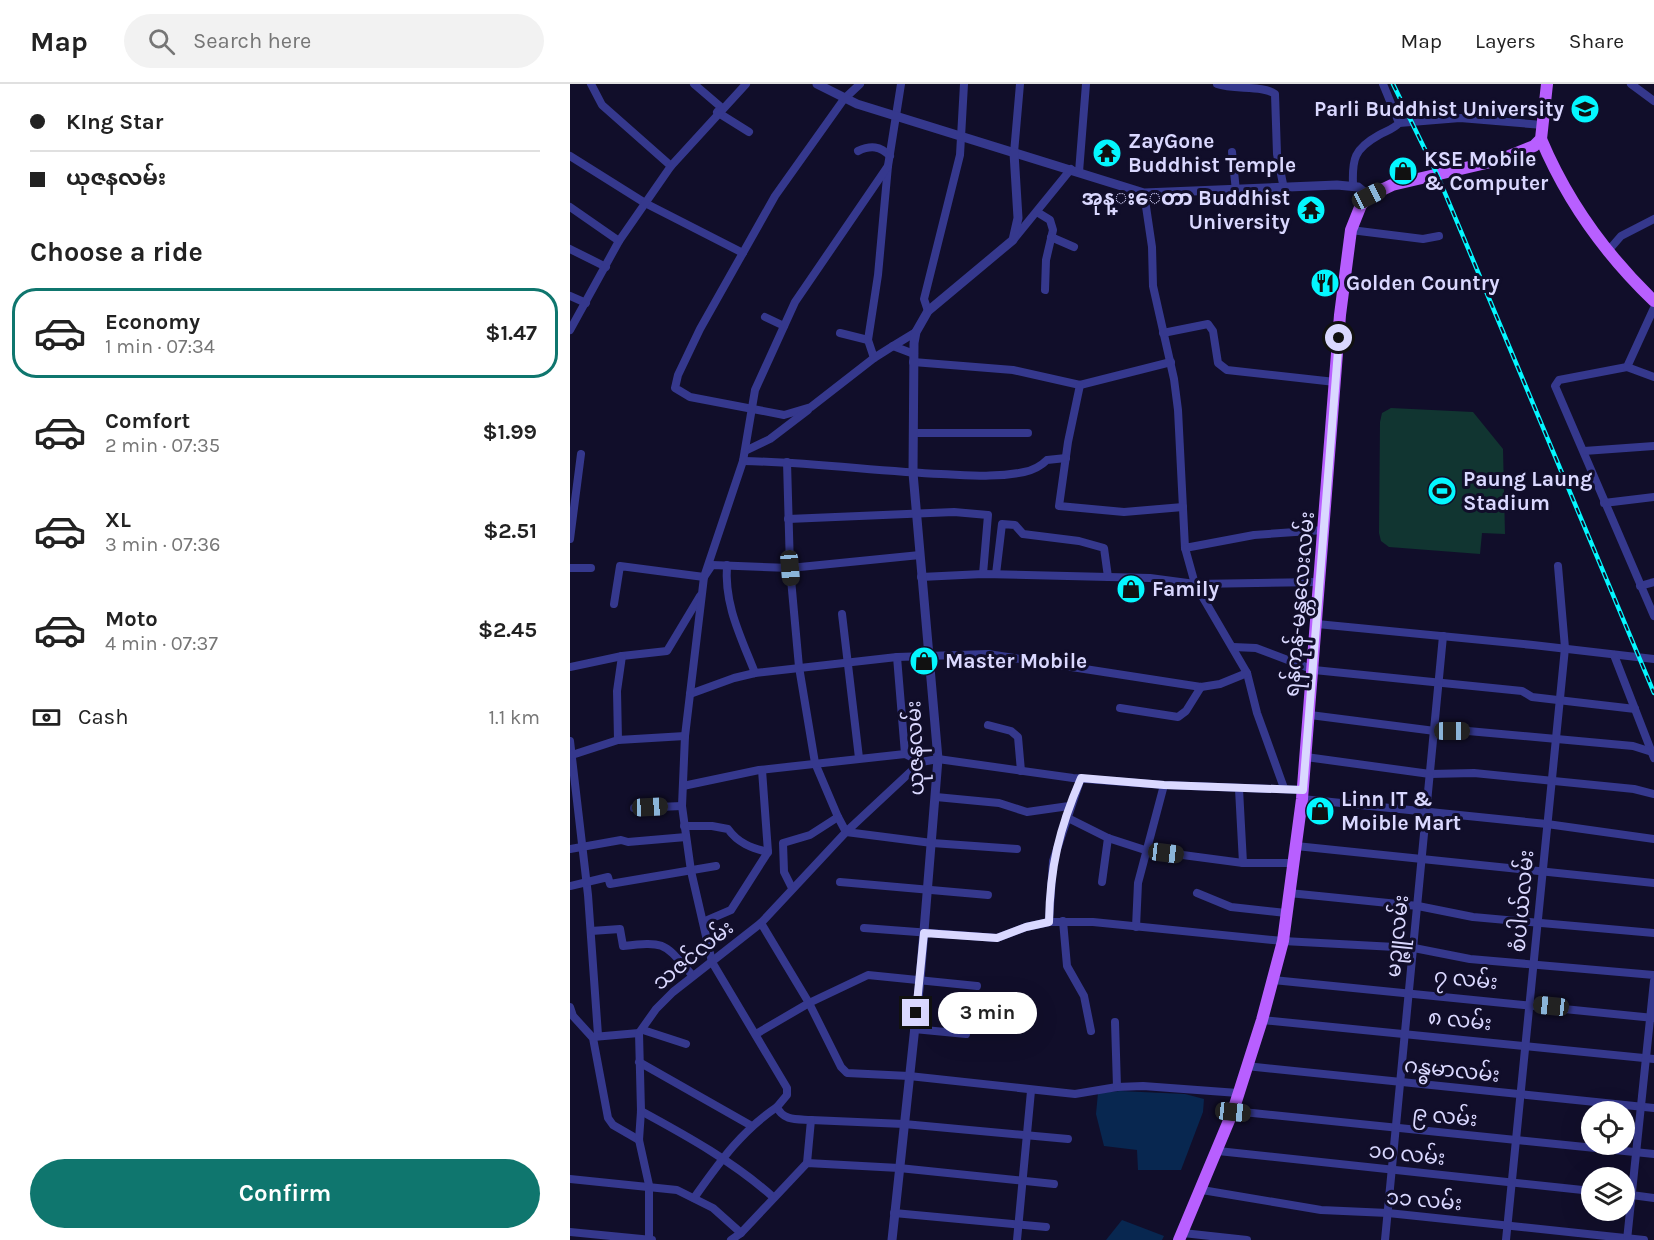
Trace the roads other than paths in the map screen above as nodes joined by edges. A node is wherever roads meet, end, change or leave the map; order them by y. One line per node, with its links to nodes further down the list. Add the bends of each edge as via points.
1 (591, 84): 28 (street, via 603,105)
2 (694, 84): 16 (street)
3 (746, 84): 16 (street)
4 (817, 84): 14 (street)
5 (860, 84): 14 (street)
6 (901, 84): 17 (street)
7 (964, 84): 21 (street)
8 (1020, 84): 25 (street)
9 (1086, 84): 30 (street)
10 (1217, 84): 32 (street, via 1275,94 1277,154)
11 (1383, 84): 18 (street)
12 (1547, 84): 19 (main road)
13 (1631, 84): 15 (street)
14 (844, 99): 17 (street); 48 (street, via 775,196)
15 (1654, 99)
16 (720, 110): 20 (street); 28 (street)
17 (898, 115): 21 (street); 27 (street)
18 (1399, 123): 19 (street, via 1460,118); 31 (street, via 1356,154)
19 (1543, 125): 22 (main road)
20 (749, 132)
21 (963, 135): 25 (street); 55 (street, via 924,299)
22 (1541, 139): 35 (main road, via 1516,155 1392,184); 47 (main road, via 1577,212)
23 (858, 151): 27 (street, via 878,148)
24 (1232, 152): 33 (street)
25 (1014, 153): 30 (street); 43 (street, via 1018,218)
26 (570, 156): 36 (street)
27 (890, 156): 29 (street)
28 (671, 166): 36 (street)
29 (888, 166): 57 (street, via 815,271); 62 (street)
30 (1075, 170): 34 (street); 38 (street)
31 (1353, 185): 32 (street); 35 (street)
32 (1284, 189): 33 (street)
33 (1236, 191): 34 (street)
34 (1144, 193): 61 (street, via 1153,286)
35 (1369, 196): 40 (main road, ရန်ကုန်-မန္တလေးလမ်း, via 1355,215)
36 (645, 203): 44 (street); 48 (street)
37 (570, 207): 44 (street)
38 (1037, 212): 42 (street, via 1052,224); 43 (street)
39 (1654, 219): 47 (street, via 1621,236)
40 (1351, 230): 41 (street, via 1408,238); 69 (main road, ရန်ကုန်-မန္တလေးလမ်း)
41 (1439, 236)
42 (1051, 237): 45 (street); 50 (street)
43 (1013, 240): 55 (street, ယုဇနလမ်း)
44 (619, 242): 49 (street)
45 (1074, 247)
46 (570, 249): 49 (street)
47 (1608, 251): 52 (main road)
48 (743, 253): 72 (street, via 678,375 675,388 690,397)
49 (606, 267): 53 (street)
50 (1045, 290)
51 (570, 296): 53 (street)
52 (1654, 301)
53 (586, 303): 58 (street)
54 (1654, 308): 67 (street)
55 (928, 311): 59 (street, ယုဇနလမ်း)
56 (765, 317): 57 (street)
57 (784, 326): 72 (street)
58 (570, 330)
59 (916, 332): 63 (street); 65 (street, ယုဇနလမ်း)
60 (840, 333): 62 (street)
61 (1164, 333): 66 (street); 69 (street, via 1208,324 1213,331 1218,363 1227,370)
62 (868, 340): 64 (street)
63 (893, 346): 64 (street); 65 (street)
64 (874, 358): 71 (street)
65 (913, 358): 70 (street, via 1013,370); 73 (street, ယုဇနလမ်း)
66 (1171, 362): 70 (street); 85 (street, via 1178,410)
67 (1627, 368): 68 (street); 77 (street, via 1559,380 1555,384)
68 (1654, 377)
69 (1335, 382): 88 (main road, ရန်ကုန်-မန္တလေးလမ်း)
70 (1080, 385): 79 (street)
71 (811, 407): 72 (street, via 784,415); 76 (street, via 770,439)
72 (750, 408): 76 (street)
73 (913, 433): 74 (street); 82 (street, ယုဇနလမ်း)
74 (1028, 433)
75 (1654, 446): 77 (street)
76 (746, 451): 80 (street)
77 (1584, 451): 84 (street)
78 (581, 454): 89 (street)
79 (1066, 458): 82 (street, via 1047,460 1040,468 1024,472 989,476); 85 (street, via 1059,506 1124,512)
80 (743, 461): 81 (street); 99 (street)
81 (788, 462): 82 (street); 87 (street)
82 (913, 473): 86 (street, ယုဇနလမ်း)
83 (1654, 497): 84 (street)
84 (1604, 503): 105 (street)
85 (1183, 507): 90 (street)
86 (917, 515): 87 (street); 91 (street, ယုဇနလမ်း); 97 (street, via 988,515)
87 (788, 519): 96 (street)
88 (1324, 530): 90 (street, via 1254,535); 102 (main road, ရန်ကုန်-မန္တလေးလမ်း)
89 (570, 539)
90 (1185, 548): 104 (street)
91 (920, 555): 96 (street); 100 (street, ယုဇနလမ်း)
92 (727, 565): 96 (street); 99 (street, via 712,565); 123 (street, via 730,609)
93 (1558, 566): 113 (street, စံပါယ်လမ်း)
94 (570, 568): 95 (street)
95 (591, 568)
96 (790, 568): 121 (street)
97 (983, 574): 98 (street); 100 (street)
98 (996, 574): 101 (street); 101 (street, via 1002,524 1015,525 1023,534 1104,548)
99 (704, 577): 106 (street); 107 (street, via 620,566)
100 (921, 577): 117 (street, ယုဇနလမ်း)
101 (1108, 577): 104 (street)
102 (1320, 582): 104 (street); 110 (main road, ရန်ကုန်-မန္တလေးလမ်း)
103 (1654, 582): 105 (street)
104 (1195, 584): 112 (street)
105 (1640, 586): 109 (street)
106 (701, 594): 114 (street, via 667,651); 127 (street)
107 (614, 604)
108 (842, 614): 119 (street)
109 (1654, 616)
110 (1317, 624): 111 (street); 122 (main road, ရန်ကုန်-မန္တလေးလမ်း)
111 (1443, 636): 113 (street); 125 (street, မဉ္ဇူလမ်း)
112 (1233, 647): 122 (street, via 1256,648); 124 (street)
113 (1565, 648): 115 (street); 128 (street, စံပါယ်လမ်း)
114 (622, 656): 120 (street); 136 (street, via 617,691)
115 (1614, 656): 118 (street); 130 (street)
116 (897, 657): 117 (street); 119 (street); 139 (street)
117 (928, 657): 126 (street, via 988,654); 144 (street, ယုဇနလမ်း)
118 (1654, 659)
119 (848, 663): 121 (street); 143 (street)
120 (570, 667)
121 (799, 667): 123 (street); 146 (street)
122 (1314, 670): 125 (street); 131 (main road, ရန်ကုန်-မန္တလေးလမ်း)
123 (755, 673): 127 (street)
124 (1247, 673): 126 (street); 154 (street, via 1257,714)
125 (1438, 684): 128 (street, via 1522,691 1532,697); 133 (street, မဉ္ဇူလမ်း)
126 (1201, 687): 129 (street, via 1178,717)
127 (690, 694): 134 (street)
128 (1558, 701): 130 (street); 135 (street, စံပါယ်လမ်း)
129 (1120, 708)
130 (1635, 710): 141 (street)
131 (1310, 715): 133 (street); 142 (main road, ရန်ကုန်-မန္တလေးလမ်း)
132 (988, 724): 148 (street, via 1018,737)
133 (1435, 731): 135 (street); 149 (street, မဉ္ဇူလမ်း)
134 (685, 736): 136 (street); 153 (street)
135 (1556, 739): 141 (street, via 1633,746); 151 (street, စံပါယ်လမ်း)
136 (618, 740): 140 (street)
137 (570, 741): 138 (street)
138 (570, 746): 140 (street)
139 (905, 754): 143 (street); 145 (street)
140 (572, 755): 158 (street)
141 (1653, 755)
142 (1306, 757): 149 (street); 156 (main road, ရန်ကုန်-မန္တလေးလမ်း)
143 (859, 758): 146 (street)
144 (938, 759): 145 (street); 148 (street); 159 (street, ယုဇနလမ်း)
145 (921, 762): 168 (street, သဇင်လမ်း)
146 (815, 763): 147 (street); 164 (street)
147 (762, 770): 153 (street); 178 (street)
148 (1021, 771): 150 (street)
149 (1430, 774): 151 (street, via 1474,773); 163 (street, မဉ္ဇူလမ်း)
150 (1081, 778): 152 (street); 161 (street)
151 (1550, 781): 157 (street); 166 (street, စံပါယ်လမ်း)
152 (1164, 785): 155 (street); 177 (street)
153 (682, 786): 160 (street)
154 (1284, 788): 155 (street); 156 (street)
155 (1239, 789): 180 (street)
156 (1302, 794): 163 (street); 174 (main road, ရန်ကုန်-မန္တလေးလမ်း)
157 (1654, 794)
158 (574, 795): 173 (street)
159 (936, 797): 161 (street, via 999,803 1027,812); 172 (street, ယုဇနလမ်း)
160 (682, 806): 162 (street); 167 (street)
161 (1069, 806): 165 (street)
162 (634, 808)
163 (1427, 812): 166 (street); 179 (street, မဉ္ဇူလမ်း)
164 (838, 817): 168 (street); 190 (street, via 810,836 783,843 784,872)
165 (1066, 817): 170 (street); 199 (street, via 1051,873)
166 (1547, 824): 171 (street); 184 (street, စံပါယ်လမ်း)
167 (684, 826): 169 (street); 178 (street, via 728,829 750,848)
168 (846, 832): 172 (street); 190 (street, သဇင်လမ်း)
169 (686, 837): 173 (street); 183 (street)
170 (1108, 838): 177 (street); 187 (street)
171 (1654, 839)
172 (932, 843): 176 (street); 191 (street, ယုဇနလမ်း)
173 (582, 846): 175 (street); 185 (street)
174 (1296, 846): 179 (street); 181 (main road, ရန်ကုန်-မန္တလေးလမ်း)
175 (570, 849)
176 (1017, 849)
177 (1145, 850): 180 (street); 202 (street, via 1138,883)
178 (768, 852): 198 (street, via 731,910)
179 (1422, 860): 184 (street); 195 (street, မဉ္ဇူလမ်း)
180 (1243, 863): 181 (street)
181 (1294, 863): 193 (main road, ရန်ကုန်-မန္တလေးလမ်း)
182 (716, 866): 183 (street)
183 (691, 871): 185 (street, via 610,884 608,877); 198 (street)
184 (1542, 872): 188 (street); 200 (street, စံပါယ်လမ်း)
185 (586, 882): 189 (street); 204 (street)
186 (840, 882): 191 (street)
187 (1102, 882)
188 (1654, 883)
189 (570, 886)
190 (792, 888): 201 (street, သဇင်လမ်း)
191 (928, 888): 194 (street); 205 (street, ယုဇနလမ်း)
192 (1197, 893): 196 (street, via 1231,907)
193 (1289, 893): 195 (street); 196 (main road, ရန်ကုန်-မန္တလေးလမ်း)
194 (988, 895)
195 (1418, 906): 200 (street, via 1473,917); 208 (street, မဉ္ဇူလမ်း)
196 (1286, 913): 207 (main road, ရန်ကုန်-မန္တလေးလမ်း)
197 (1063, 921): 199 (street); 202 (street); 227 (street, via 1067,966 1084,996)
198 (703, 922): 209 (street)
199 (1049, 922): 205 (street, via 997,938)
200 (1538, 922): 206 (street); 210 (street, စံပါယ်လမ်း)
201 (761, 923): 209 (street, သဇင်လမ်း); 218 (street)
202 (1136, 927): 207 (street)
203 (864, 928): 205 (street)
204 (591, 931): 211 (street, via 620,929 623,946 656,943 669,948); 231 (street)
205 (924, 933): 213 (street, ယုဇနလမ်း)
206 (1654, 933)
207 (1283, 941): 208 (street); 214 (main road, ရန်ကုန်-မန္တလေးလမ်း)
208 (1414, 948): 210 (street, via 1470,959); 217 (street, မဉ္ဇူလမ်း)
209 (712, 962): 211 (street, သဇင်လမ်း); 229 (street)
210 (1534, 964): 212 (street); 219 (street, စံပါယ်လမ်း)
211 (692, 975): 226 (street, သဇင်လမ်း, via 656,1009)
212 (1654, 975)
213 (920, 980): 216 (street); 218 (street, via 868,975); 225 (street, ယုဇနလမ်း)
214 (1273, 980): 217 (street, ၇ လမ်း); 223 (main road, ရန်ကုန်-မန္တလေးလမ်း)
215 (1654, 981): 222 (street)
216 (977, 986)
217 (1410, 992): 219 (street, ၇ လမ်း); 228 (street, မဉ္ဇူလမ်း)
218 (809, 1003): 229 (street); 237 (street, via 847,1073)
219 (1531, 1004): 222 (street, ၇ လမ်း); 233 (street, စံပါယ်လမ်း)
220 (570, 1007): 221 (street)
221 (572, 1016): 231 (street)
222 (1652, 1018): 234 (street)
223 (1262, 1020): 228 (street, ၈ လမ်း); 236 (main road, ရန်ကုန်-မန္တလေးလမ်း)
224 (1115, 1022): 239 (street)
225 (914, 1029): 230 (street); 237 (street, ယုဇနလမ်း)
226 (641, 1031): 231 (street); 232 (street); 235 (street)
227 (1091, 1031)
228 (1407, 1033): 233 (street, ၈ လမ်း); 238 (street, မဉ္ဇူလမ်း)
229 (756, 1034): 243 (street, via 787,1088 787,1095)
230 (966, 1034)
231 (595, 1036): 254 (street, via 605,1112 613,1125)
232 (686, 1044)
233 (1526, 1045): 234 (street, ၈ လမ်း); 242 (street, စံပါယ်လမ်း)
234 (1651, 1058): 244 (street)
235 (639, 1062): 246 (street); 250 (street)
236 (1246, 1066): 238 (street, ဂန္ဓမာလမ်း); 241 (main road, ရန်ကုန်-မန္တလေးလမ်း)
237 (909, 1076): 240 (street); 249 (street, ယုဇနလမ်း)
238 (1401, 1083): 242 (street, ဂန္ဓမာလမ်း); 251 (street, မဉ္ဇူလမ်း)
239 (1117, 1087): 240 (street, via 1075,1094); 241 (street)
240 (1031, 1091): 252 (street)
241 (1238, 1093): 247 (main road, ရန်ကုန်-မန္တလေးလမ်း)
242 (1520, 1095): 244 (street, ဂန္ဓမာလမ်း); 255 (street, စံပါယ်လမ်း)
243 (777, 1107): 248 (street, via 782,1115); 250 (street)
244 (1641, 1107): 245 (street, ဂန္ဓမာလမ်း); 257 (street)
245 (1654, 1108)
246 (641, 1111): 254 (street); 259 (street)
247 (1233, 1112): 251 (street, ၉ လမ်း); 256 (main road, ရန်ကုန်-မန္တလေးလမ်း)
248 (811, 1120): 249 (street); 260 (street)
249 (904, 1124): 252 (street); 262 (street, ယုဇနလမ်း)
250 (750, 1125): 259 (street)
251 (1395, 1129): 255 (street, ၉ လမ်း); 263 (street, မဉ္ဇူလမ်း)
252 (1027, 1135): 253 (street); 265 (street)
253 (1068, 1139)
254 (639, 1140): 268 (street)
255 (1516, 1141): 257 (street, ၉ လမ်း); 266 (street, စံပါယ်လမ်း)
256 (1218, 1151): 263 (street, ၁၀ လမ်း); 269 (main road, ရန်ကုန်-မန္တလေးလမ်း)
257 (1636, 1153): 258 (street, ၉ လမ်း); 261 (street)
258 (1654, 1154)
259 (722, 1159): 272 (street, via 754,1179); 273 (street)
260 (807, 1163): 262 (street); 272 (street)
261 (1633, 1167)
262 (899, 1168): 265 (street); 275 (street, ယုဇနလမ်း)
263 (1392, 1171): 266 (street, ၁၀ လမ်း); 276 (street, မဉ္ဇူလမ်း)
264 (570, 1179): 268 (street)
265 (1023, 1179): 267 (street); 278 (street)
266 (1513, 1183): 270 (street, ၁၀ လမ်း); 280 (street, စံပါယ်လမ်း)
267 (1054, 1184)
268 (650, 1185): 273 (street); 285 (street)
269 (1202, 1190): 276 (street, ၁၁ လမ်း, via 1290,1206); 283 (main road, ရန်ကုန်-မန္တလေးလမ်း)
270 (1581, 1190)
271 (1635, 1196): 274 (street)
272 (773, 1197): 282 (street)
273 (694, 1198): 282 (street, via 713,1208)
274 (1654, 1198)
275 (894, 1213): 278 (street); 287 (street, ယုဇနလမ်း)
276 (1388, 1213): 280 (street, ၁၁ လမ်း); 290 (street, မဉ္ဇူလမ်း)
277 (1627, 1221): 284 (street)
278 (1018, 1225): 279 (street); 288 (street)
279 (1046, 1227)
280 (1507, 1227): 284 (street, ၁၁ လမ်း); 291 (street, စံပါယ်လမ်း)
281 (570, 1232): 285 (street)
282 (741, 1233): 286 (street)
283 (1181, 1237): 289 (street)
284 (1627, 1239): 292 (street, ၁၁ လမ်း)
285 (650, 1240)
286 (731, 1240)
287 (892, 1240)
288 (1017, 1240)
289 (1247, 1240)
290 (1385, 1240)
291 (1506, 1240)
292 (1644, 1240)

